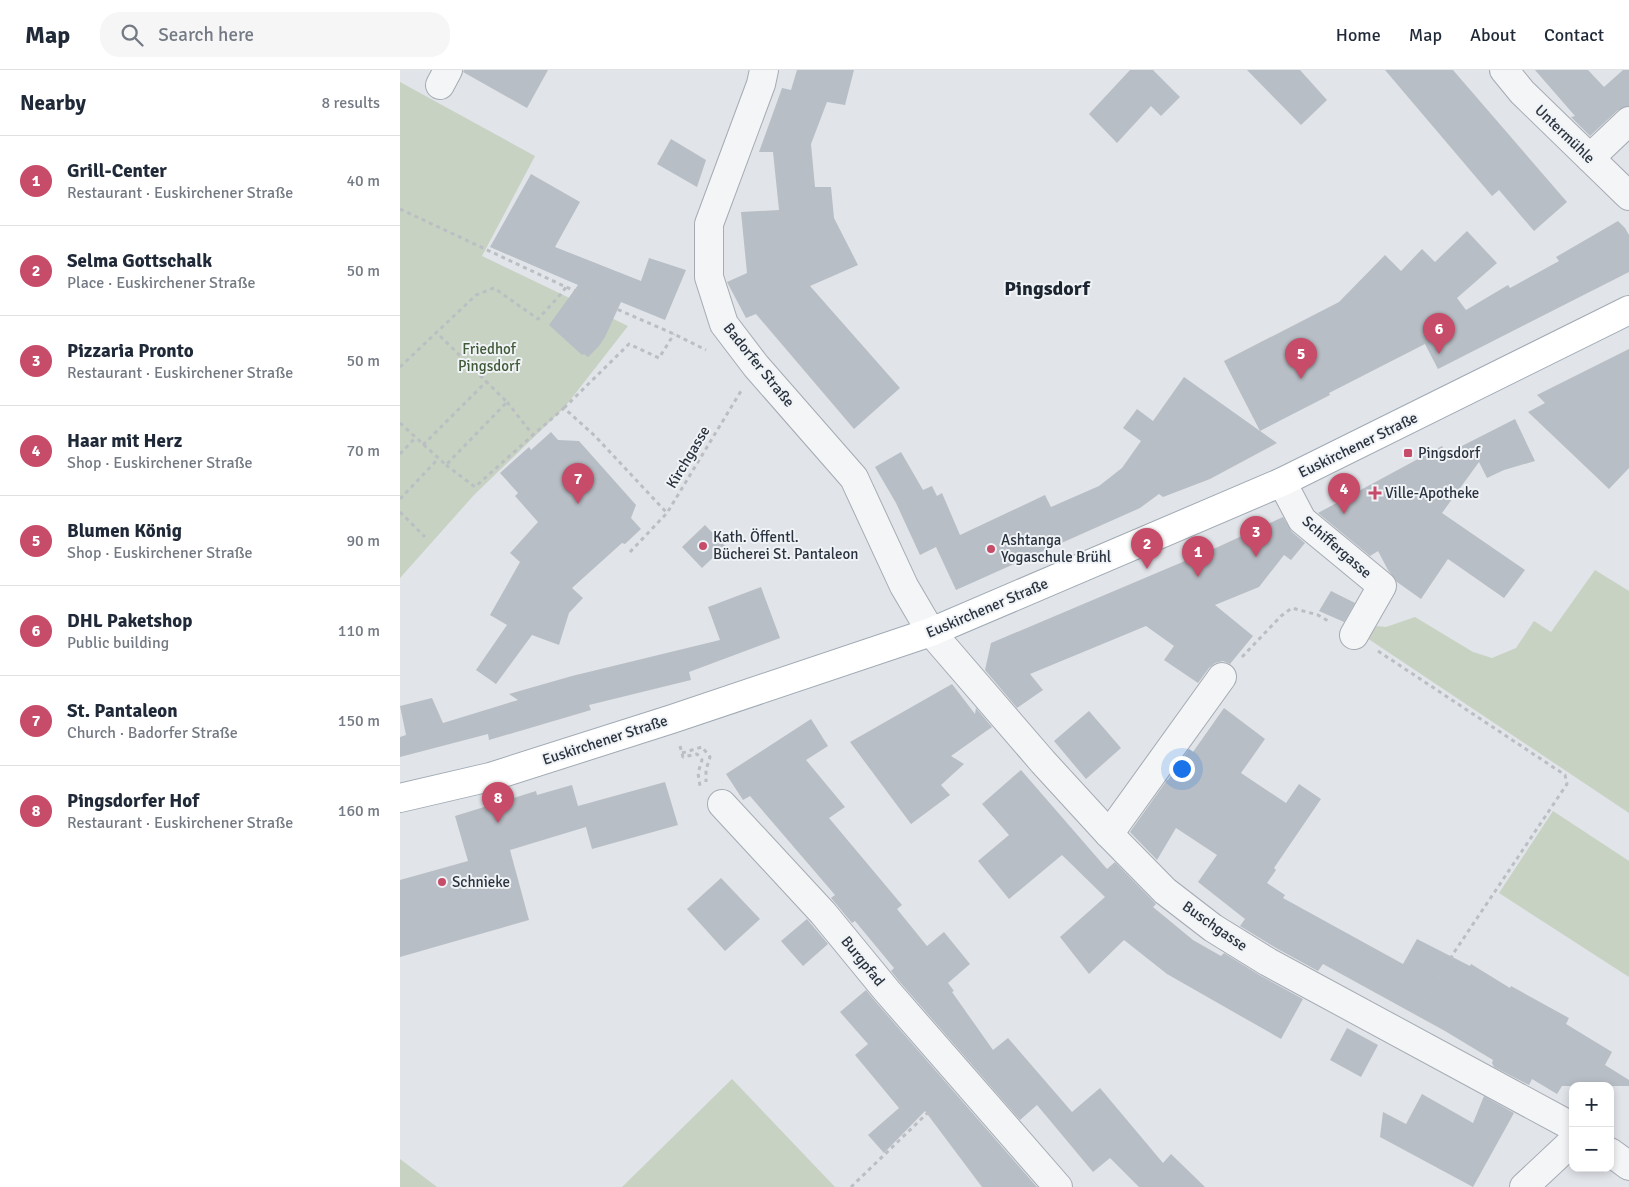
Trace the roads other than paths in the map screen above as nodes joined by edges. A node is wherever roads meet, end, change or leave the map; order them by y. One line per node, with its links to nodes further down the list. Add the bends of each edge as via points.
1 (764, 70): 8 (street, Badorfer Straße, via 709,224 709,277 724,324 756,366 854,478 904,586)
2 (1504, 70): 4 (street, Untermühle, via 1522,92)
3 (1629, 121): 4 (street)
4 (1590, 158): 5 (street, Untermühle)
5 (1629, 196)
6 (1629, 310): 7 (main road, Euskirchener Straße)
7 (1282, 482): 8 (main road, Euskirchener Straße); 9 (street, Schiffergasse, via 1302,520 1382,586)
8 (931, 632): 11 (main road, Euskirchener Straße, via 490,777); 13 (street, Buschgasse)
9 (1354, 635)
10 (1222, 678): 13 (street)
11 (400, 798)
12 (722, 804): 18 (street, Burgpfad, via 823,912 887,991)
13 (1109, 834): 14 (street, Buschgasse, via 1166,891 1213,928 1268,962)
14 (1569, 1125)
15 (1569, 1145): 19 (street)
16 (1614, 1155): 17 (street)
17 (1629, 1166)
18 (1058, 1187)
19 (1524, 1187)

